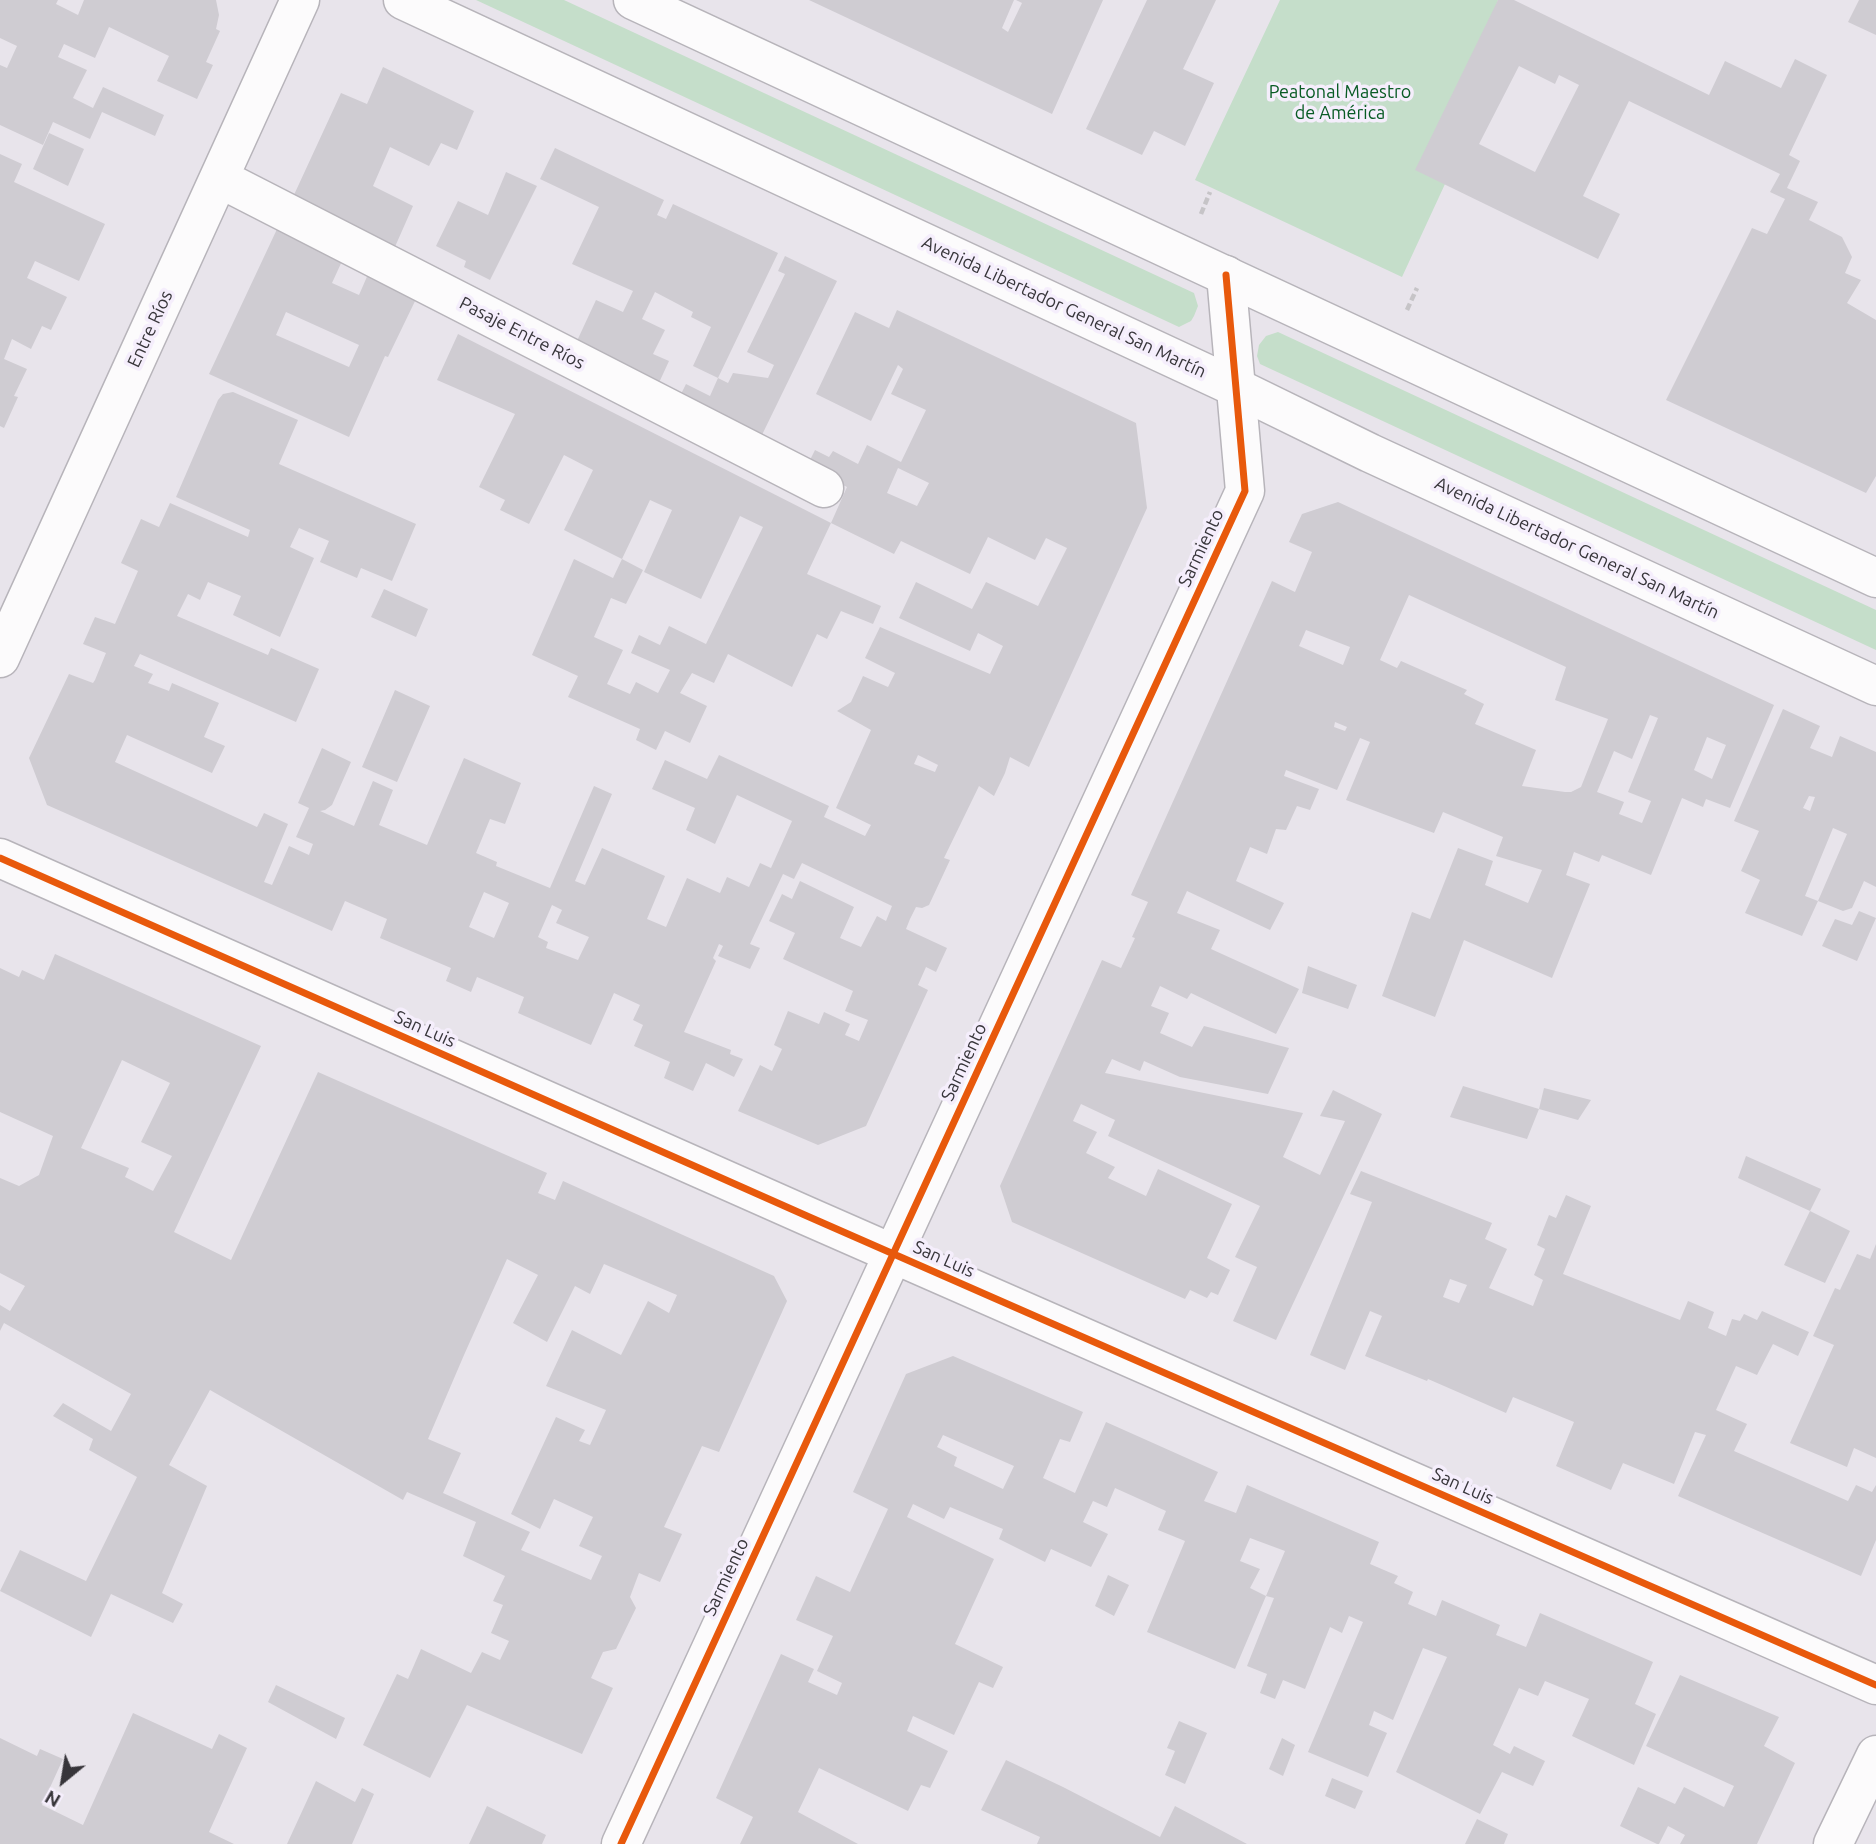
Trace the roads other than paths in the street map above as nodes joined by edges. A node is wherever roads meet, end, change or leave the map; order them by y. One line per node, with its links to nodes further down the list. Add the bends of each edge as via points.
1 (300, 0): 4 (street, Entre Ríos)
2 (403, 0): 6 (street, Avenida Libertador General San Martín)
3 (634, 0): 5 (street)
4 (219, 178): 7 (street, Pasaje Entre Ríos); 9 (street, Entre Ríos)
5 (1226, 275): 6 (street, Sarmiento); 8 (street)
6 (1236, 387): 10 (street, Avenida Libertador General San Martín); 12 (street, Sarmiento, via 1245,491)
7 (824, 488)
8 (1876, 578)
9 (0, 658)
10 (1876, 686)
11 (0, 858): 12 (street, San Luis)
12 (893, 1254): 13 (street, San Luis); 15 (street, Sarmiento)
13 (1876, 1685)
14 (1876, 1755): 16 (street)
15 (621, 1844)
16 (1833, 1844)

